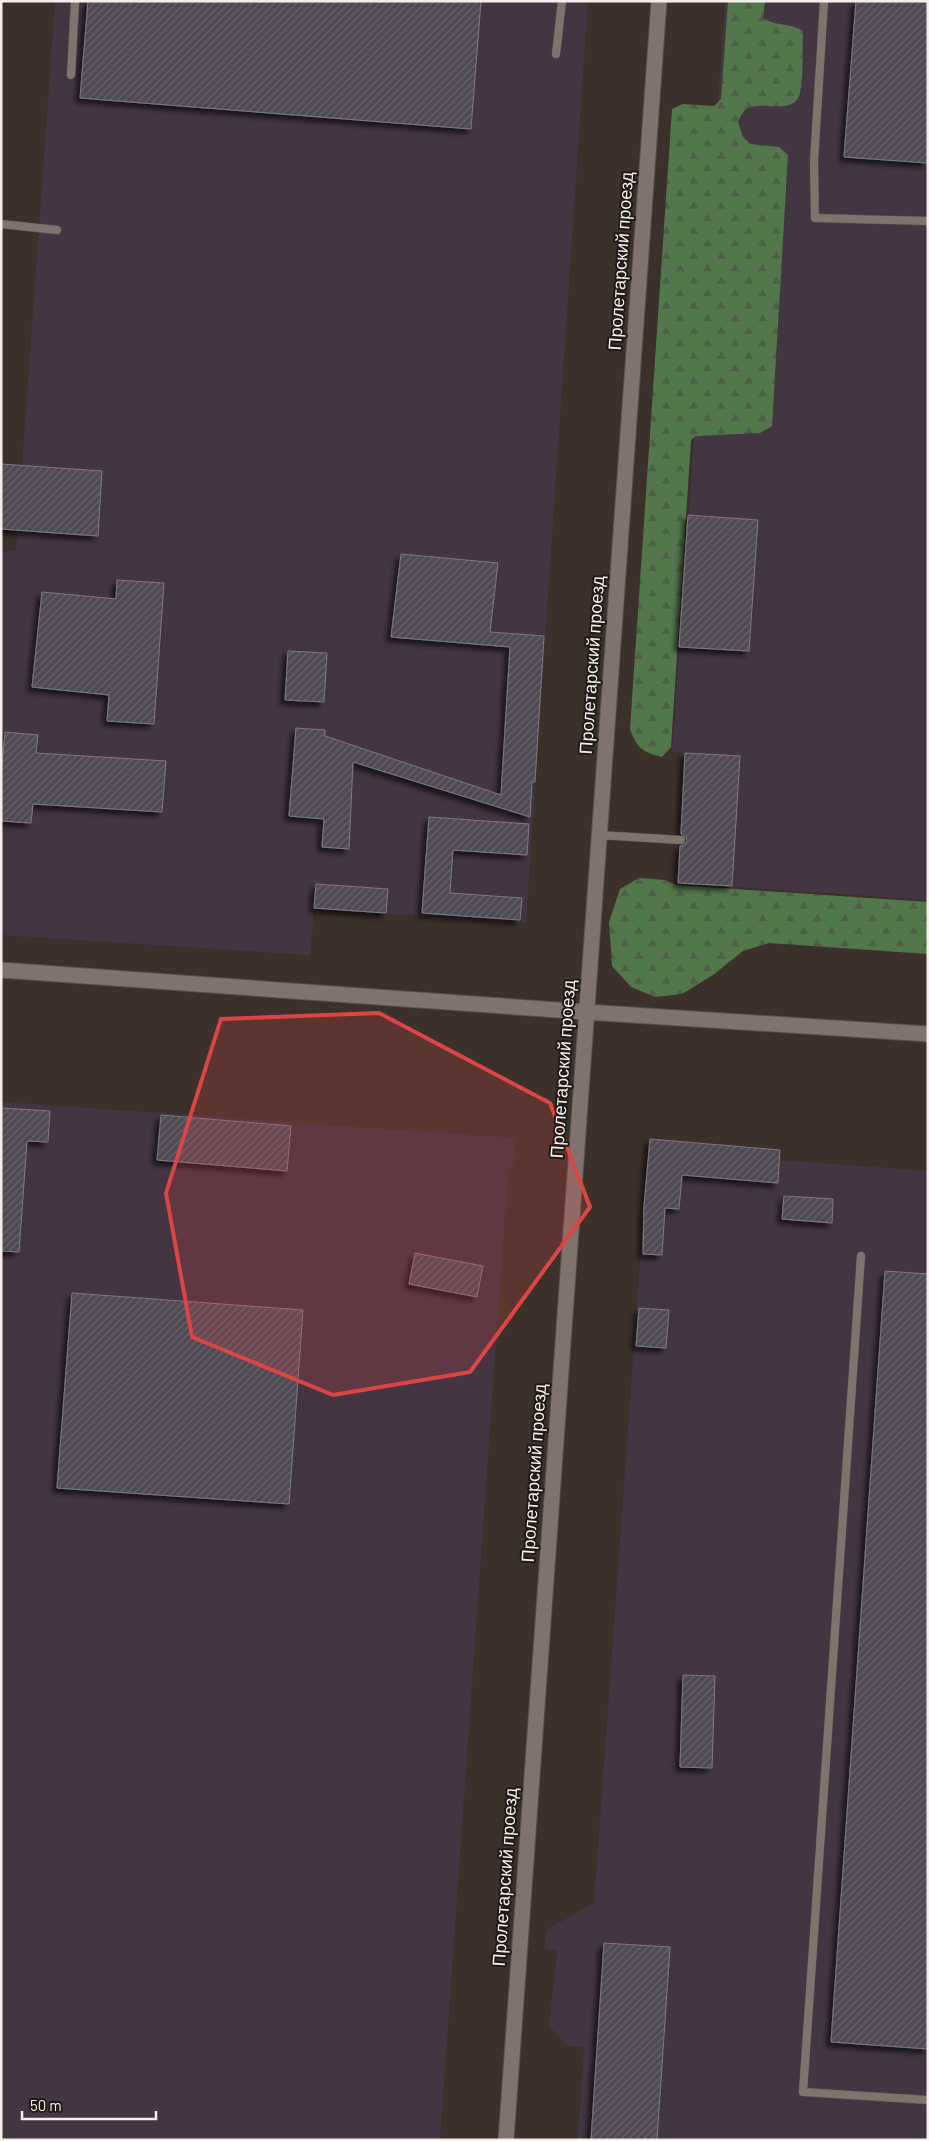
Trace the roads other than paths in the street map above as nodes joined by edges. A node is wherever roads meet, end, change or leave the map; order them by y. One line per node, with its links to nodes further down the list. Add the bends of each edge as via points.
1 (75, 1): 6 (lane)
2 (562, 1): 5 (lane)
3 (659, 1): 10 (street, Пролетарский проезд)
4 (824, 1): 7 (lane, via 814,161 815,218)
5 (556, 54)
6 (71, 74)
7 (928, 221)
8 (1, 224): 9 (lane)
9 (57, 230)
10 (598, 835): 11 (lane); 13 (street, Пролетарский проезд)
11 (680, 840)
12 (1, 970): 13 (street)
13 (586, 1012): 14 (street); 17 (street, Пролетарский проезд)
14 (928, 1034)
15 (862, 1256): 16 (lane, via 803,2092)
16 (928, 2100)
17 (506, 2140)

